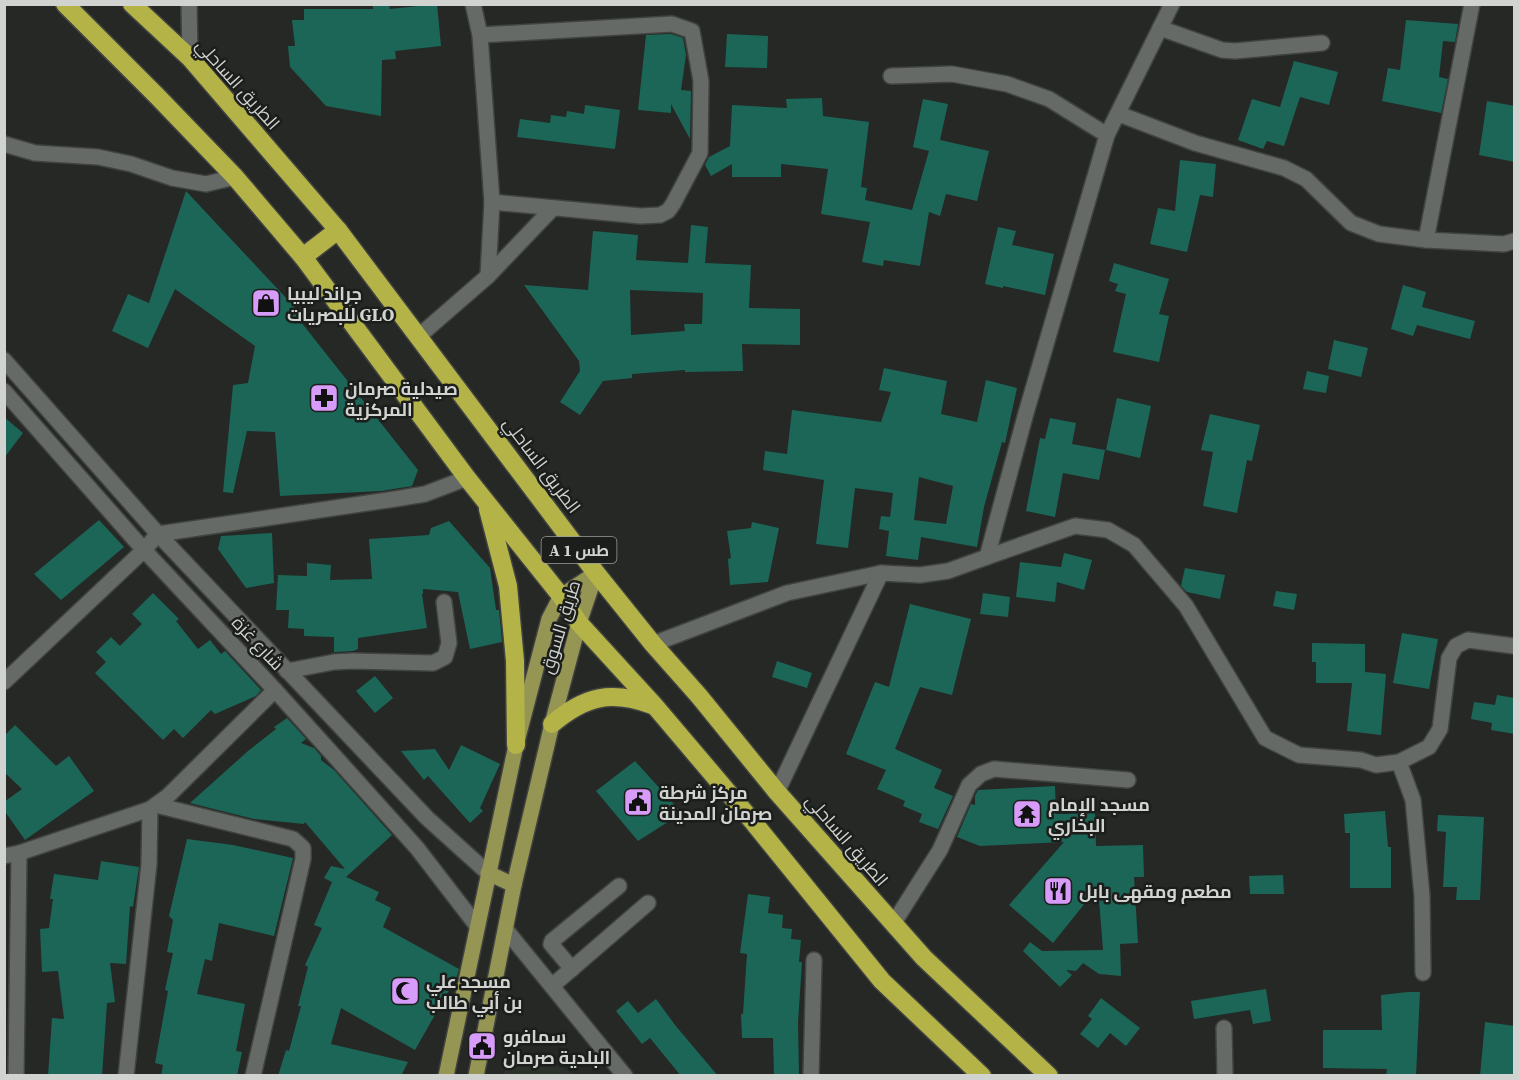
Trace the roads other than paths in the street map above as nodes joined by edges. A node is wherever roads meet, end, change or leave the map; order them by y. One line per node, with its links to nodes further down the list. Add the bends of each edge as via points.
1 (65, 4): 15 (highway, A 1 طس)
2 (132, 4): 10 (highway, الطريق الساحلي / A 1 طس)
3 (189, 4): 10 (street)
4 (473, 4): 8 (street)
5 (1172, 4): 7 (street)
6 (1472, 4): 19 (street)
7 (1160, 28): 9 (street, via 1222,50); 12 (street)
8 (480, 35): 16 (street); 17 (street, via 672,24 692,31 701,81 700,153 668,211 641,216)
9 (1322, 43)
10 (189, 58): 18 (highway, الطريق الساحلي / A 1 طس)
11 (891, 76): 13 (street, via 951,74 1007,84 1049,99)
12 (1119, 114): 13 (street); 19 (street, via 1195,143 1284,168 1306,179 1351,223 1379,234)
13 (1107, 135): 30 (street)
14 (4, 144): 15 (street, via 35,153 98,157 206,184)
15 (234, 177): 21 (highway, A 1 طس)
16 (492, 202): 17 (street); 22 (street)
17 (552, 209): 22 (street)
18 (338, 230): 21 (highway); 23 (highway, الطريق الساحلي / A 1 طس)
19 (1426, 240): 20 (street, via 1504,244)
20 (1515, 241)
21 (303, 257): 26 (highway, A 1 طس)
22 (488, 276): 23 (street)
23 (419, 336): 31 (highway, الطريق الساحلي / A 1 طس)
24 (4, 360): 28 (street, شارع غزة)
25 (4, 391): 29 (street, شارع غزة)
26 (467, 478): 27 (highway, A 1 طس); 28 (street, via 425,494)
27 (487, 504): 33 (highway, A 1 طس); 43 (highway, via 508,585 515,662)
28 (158, 534): 29 (street); 38 (street, شارع غزة)
29 (144, 550): 39 (street); 40 (street, شارع غزة)
30 (987, 557): 32 (street, via 948,571 920,575); 44 (street, via 1075,526 1108,530 1134,545 1186,606 1265,738 1299,755 1361,760 1376,765)
31 (596, 573): 33 (main road, طريق السوق); 35 (main road, طريق السوق); 36 (highway, الطريق الساحلي / A 1 طس)
32 (881, 573): 36 (street, via 787,593); 46 (street)
33 (561, 596): 35 (highway, A 1 طس); 43 (main road, طريق السوق, via 549,619)
34 (444, 602): 38 (street, via 449,643 445,657 433,663 334,662)
35 (579, 623): 41 (highway, A 1 طس); 42 (main road, طريق السوق)
36 (653, 644): 46 (highway, الطريق الساحلي / A 1 طس)
37 (1515, 646): 44 (street, via 1468,640 1456,646 1449,658 1440,729 1430,747)
38 (287, 671): 49 (street, شارع غزة, via 427,818)
39 (4, 682)
40 (276, 690): 47 (street); 54 (street, شارع غزة, via 417,848)
41 (654, 705): 42 (highway, via 611,696 589,700); 69 (highway, A 1 طس, via 882,981)
42 (552, 724): 50 (main road, طريق السوق)
43 (516, 745): 49 (main road, طريق السوق)
44 (1399, 762): 58 (street, via 1413,800 1422,896)
45 (1128, 780): 53 (street, via 994,769 981,774 969,785 940,850)
46 (777, 792): 53 (highway, الطريق الساحلي / A 1 طس)
47 (153, 807): 48 (street); 63 (street); 64 (street, via 293,839 303,848)
48 (12, 855): 61 (street)
49 (488, 873): 50 (main road); 54 (main road, طريق السوق)
50 (514, 885): 55 (main road, طريق السوق)
51 (619, 886): 57 (street, via 552,941)
52 (648, 903): 57 (street)
53 (892, 924): 70 (highway, الطريق الساحلي / A 1 طس)
54 (477, 926): 65 (main road, طريق السوق)
55 (506, 930): 59 (street); 66 (main road, طريق السوق)
56 (814, 960): 68 (street)
57 (572, 969): 59 (street)
58 (1423, 973)
59 (552, 986): 67 (street)
60 (1224, 1028): 71 (street)
61 (10, 1046): 62 (street)
62 (16, 1076)
63 (126, 1076)
64 (253, 1076)
65 (446, 1076)
66 (476, 1076)
67 (625, 1076)
68 (811, 1076)
69 (982, 1076)
70 (1049, 1076)
71 (1225, 1076)

